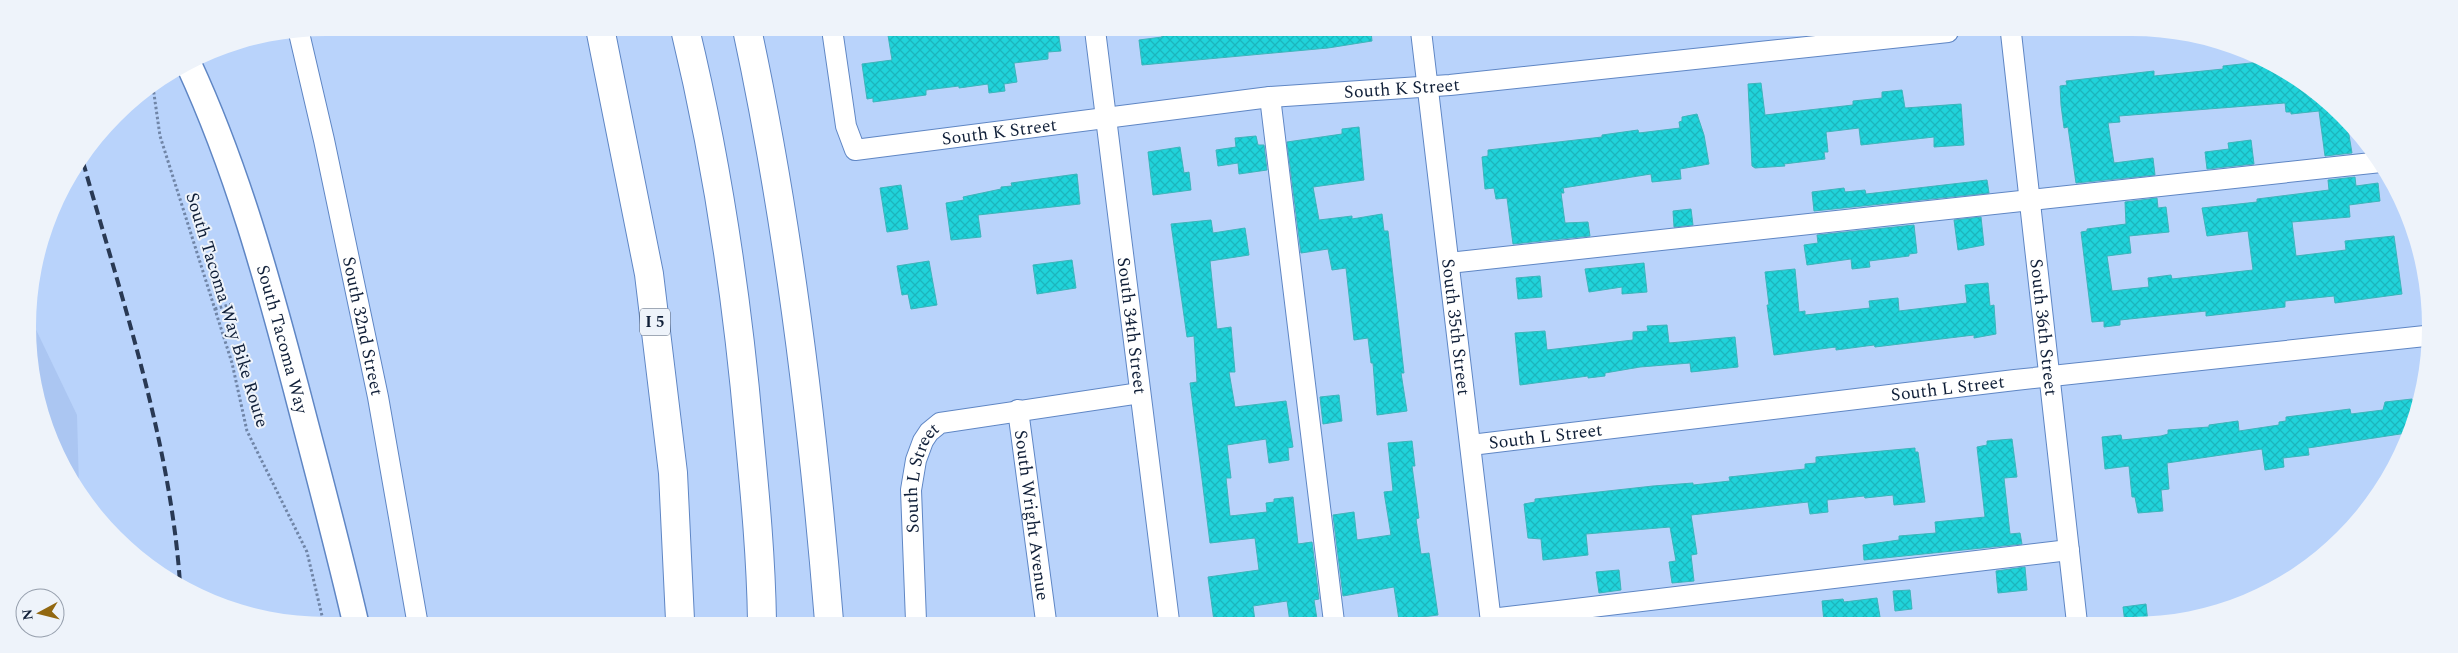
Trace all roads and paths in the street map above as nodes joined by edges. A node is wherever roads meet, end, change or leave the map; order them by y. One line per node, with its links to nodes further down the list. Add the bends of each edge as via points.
1 (602, 36): 29 (highway, I 5, via 649,274 673,473)
2 (687, 36): 30 (highway, via 712,150 732,281 761,564)
3 (748, 36): 31 (highway, via 784,225 816,470)
4 (833, 36): 14 (street, South K Street, via 846,126 855,150)
5 (1096, 36): 14 (street, South 34th Street)
6 (1421, 36): 11 (street, South 35th Street)
7 (1909, 36): 11 (street, South K Street)
8 (2011, 36): 16 (street, South 36th Street)
9 (300, 38): 28 (street, South 32nd Street, via 378,397)
10 (191, 70): 27 (main road, South Tacoma Way, via 212,115 252,230 286,348)
11 (1426, 86): 13 (street, South K Street); 17 (street, South 35th Street)
12 (154, 93): 19 (path, South Tacoma Way Bike Route, via 160,136)
13 (1270, 97): 14 (street, South K Street); 35 (street)
14 (1106, 118): 22 (street, South 34th Street)
15 (2371, 163): 16 (street)
16 (2030, 200): 17 (street); 21 (street, South 36th Street)
17 (1449, 263): 24 (street, South 35th Street)
18 (232, 304): 19 (path)
19 (215, 309): 26 (path, South Tacoma Way Bike Route, via 232,363 247,431 307,552)
20 (2421, 336): 21 (street, South L Street)
21 (2049, 376): 24 (street, South L Street); 25 (street, South 36th Street)
22 (1140, 393): 23 (street, South L Street); 34 (street, South 34th Street)
23 (1018, 410): 32 (street, South L Street, via 940,423 923,441 911,490); 33 (street, South Wright Avenue)
24 (1471, 445): 36 (street, South 35th Street)
25 (2069, 550): 37 (street); 38 (street, South 36th Street)
26 (322, 617)
27 (354, 617)
28 (416, 617)
29 (680, 617)
30 (762, 617)
31 (829, 617)
32 (916, 617)
33 (1045, 617)
34 (1168, 617)
35 (1333, 617)
36 (1491, 617)
37 (1516, 617)
38 (2076, 617)

